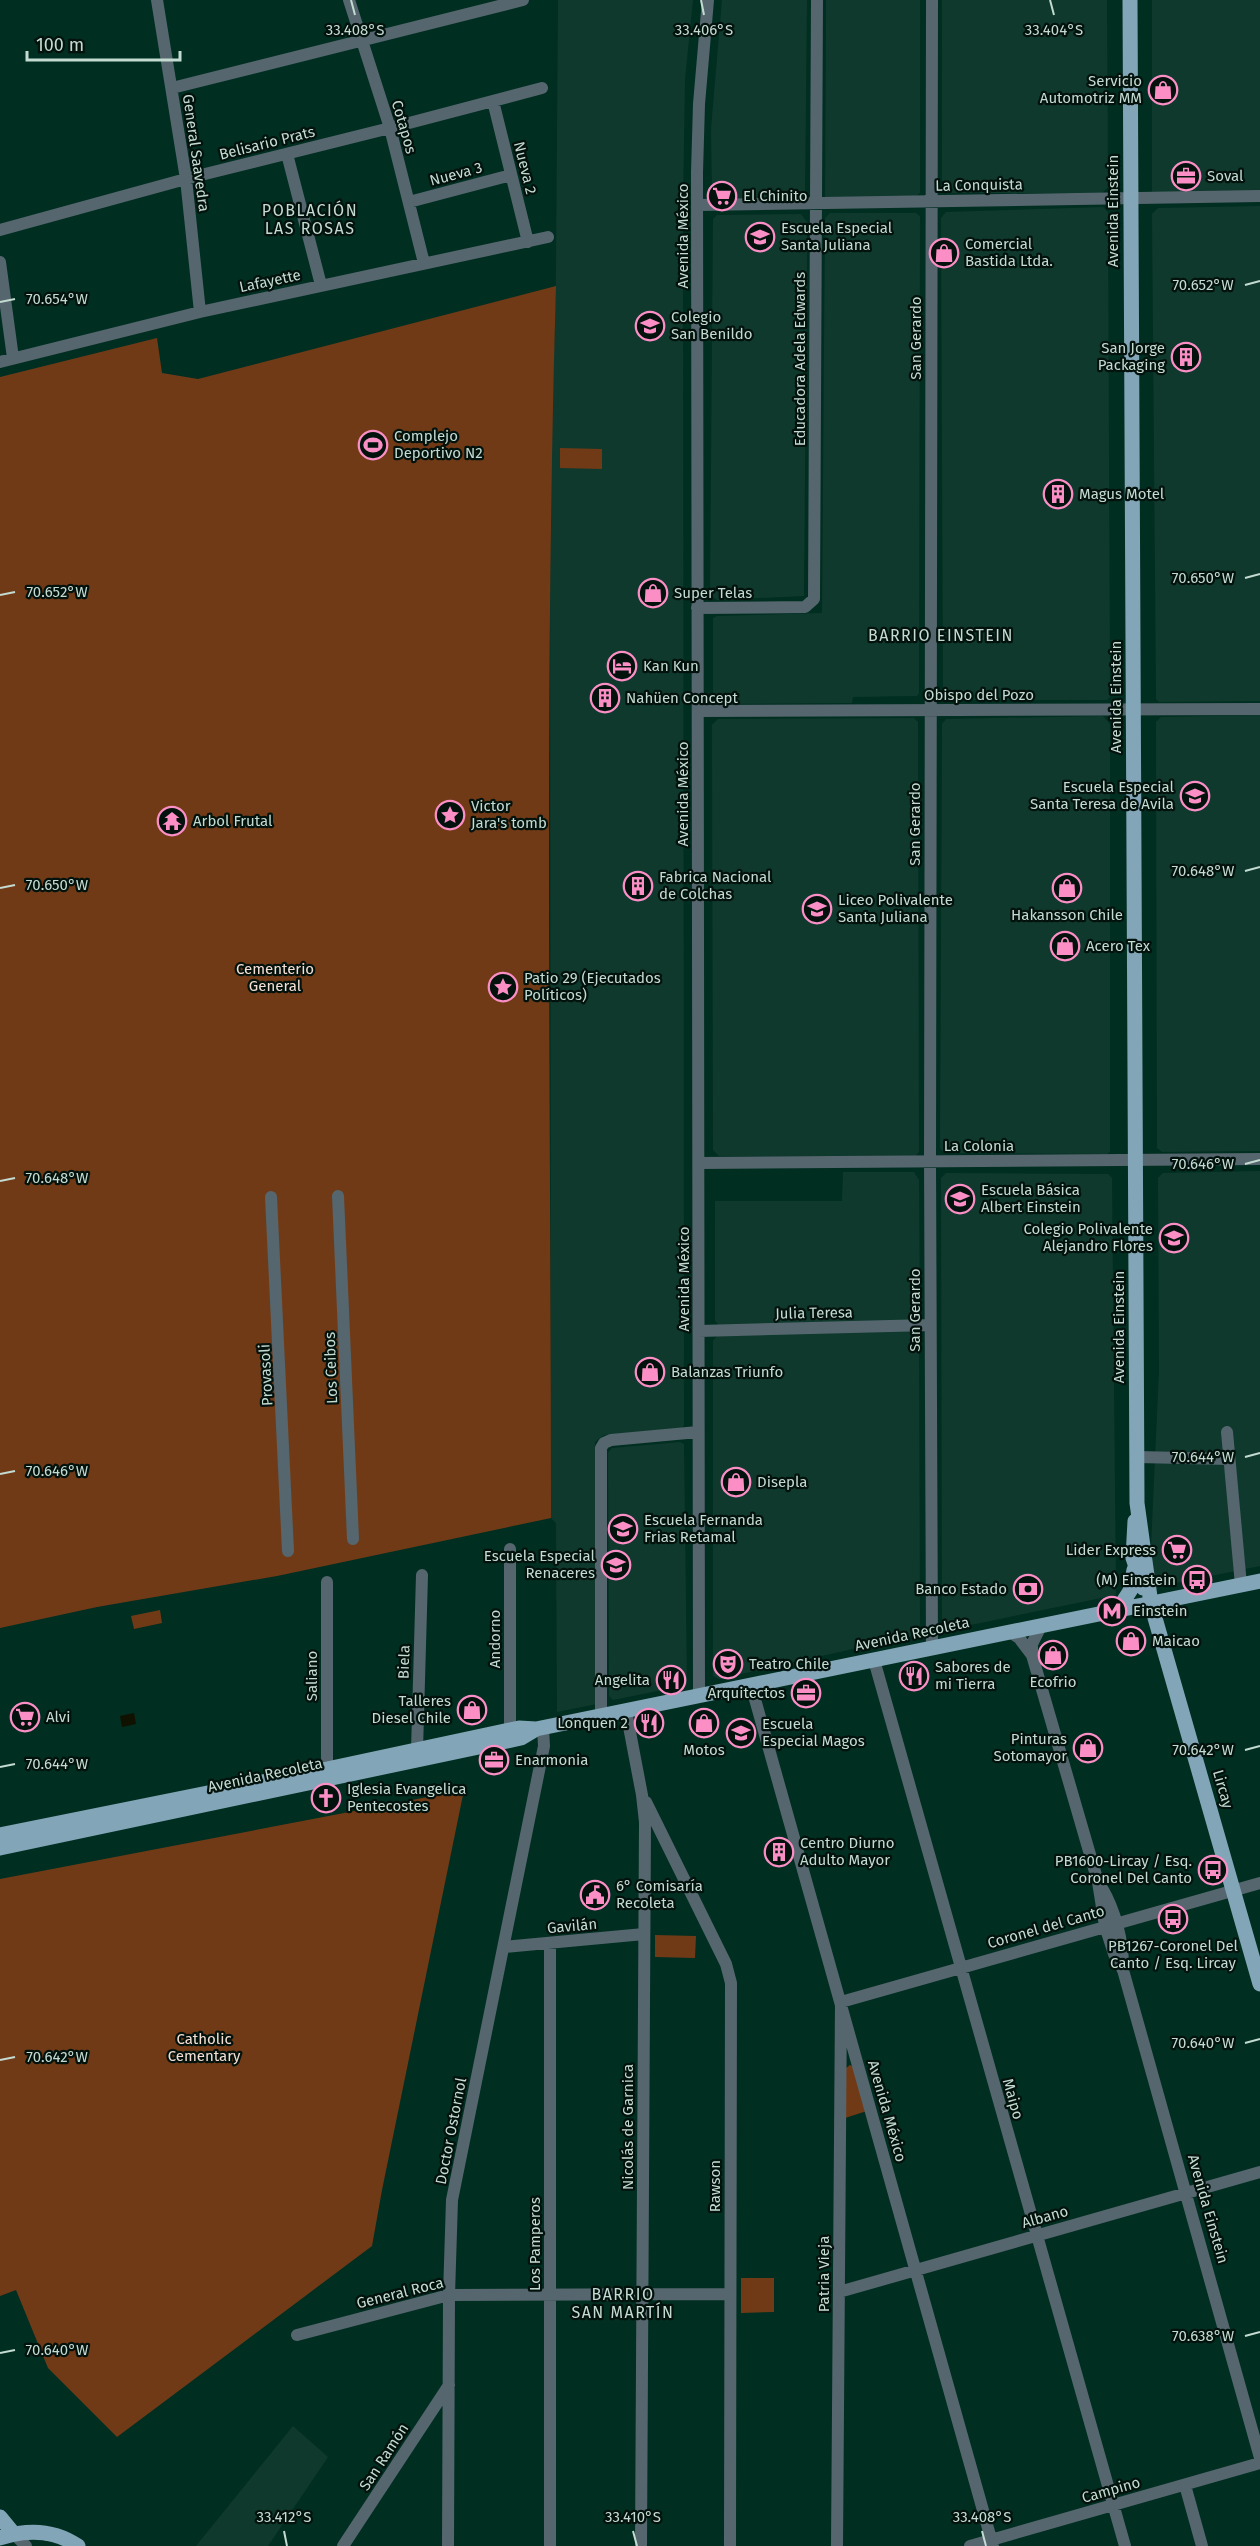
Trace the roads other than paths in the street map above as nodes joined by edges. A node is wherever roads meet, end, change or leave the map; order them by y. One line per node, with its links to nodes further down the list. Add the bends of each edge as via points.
1 (157, 0): 9 (street, General Saavedra)
2 (349, 0): 8 (street, Cotapos)
3 (524, 0): 8 (street)
4 (708, 0): 21 (street, Avenida México, via 699,116)
5 (817, 0): 20 (street, Educadora Adela Edwards)
6 (932, 0): 18 (street, San Gerardo)
7 (1130, 0): 17 (main road, Avenida Einstein)
8 (363, 40): 9 (street); 12 (street, Cotapos)
9 (172, 88): 15 (street, General Saavedra)
10 (542, 88): 11 (street, Belisario Prats)
11 (493, 101): 12 (street, Belisario Prats); 14 (street, Nueva 2)
12 (390, 128): 13 (street, Belisario Prats); 19 (street, Cotapos)
13 (287, 154): 15 (street, Belisario Prats); 27 (street)
14 (511, 175): 19 (street, Nueva 3); 24 (street, Nueva 2)
15 (186, 179): 22 (street, Belisario Prats); 28 (street, General Saavedra)
16 (1260, 196): 17 (street, La Conquista)
17 (1131, 198): 18 (street, La Conquista); 32 (main road, Avenida Einstein)
18 (932, 201): 20 (street, La Conquista); 34 (street, San Gerardo)
19 (409, 202): 26 (street, Cotapos)
20 (816, 203): 21 (street, La Conquista); 31 (street, Educadora Adela Edwards, via 814,598 805,607)
21 (698, 205): 31 (street, Avenida México)
22 (0, 230)
23 (549, 237): 24 (street, Lafayette)
24 (528, 242): 26 (street, Lafayette)
25 (0, 262): 29 (street)
26 (424, 263): 27 (street, Lafayette)
27 (321, 285): 28 (street, Lafayette)
28 (201, 312): 29 (street, Lafayette)
29 (13, 358): 30 (street, Lafayette)
30 (0, 362)
31 (697, 608): 35 (street, Avenida México)
32 (1134, 709): 33 (street, Obispo del Pozo); 34 (street, Obispo del Pozo); 37 (main road, Avenida Einstein)
33 (1260, 709)
34 (931, 710): 35 (street, Obispo del Pozo); 38 (street, San Gerardo)
35 (698, 711): 39 (street, Avenida México)
36 (1260, 1159): 37 (street, La Colonia)
37 (1137, 1160): 38 (street, La Colonia); 46 (main road, Avenida Einstein)
38 (930, 1161): 39 (street, La Colonia); 42 (street, San Gerardo)
39 (699, 1163): 43 (street, Avenida México)
40 (338, 1196): 49 (street, Los Ceibos)
41 (271, 1197): 51 (street, Provasoli)
42 (930, 1325): 43 (street, Julia Teresa); 61 (street, San Gerardo)
43 (699, 1331): 44 (street, Avenida México)
44 (698, 1432): 65 (street, Avenida México); 67 (street, via 611,1440 601,1448)
45 (1227, 1432): 47 (street)
46 (1137, 1457): 47 (street); 48 (main road, Avenida Einstein)
47 (1229, 1459): 56 (street)
48 (1137, 1503): 52 (main road, Avenida Einstein, via 1132,1536); 57 (main road, Avenida Einstein)
49 (353, 1539)
50 (510, 1549): 69 (street, Andorno)
51 (288, 1551)
52 (1134, 1558): 57 (main road, Avenida Einstein); 58 (main road, via 1132,1587)
53 (422, 1575): 70 (street, Biela)
54 (1260, 1581): 56 (main road, Avenida Recoleta)
55 (327, 1582): 71 (street, Saliano)
56 (1241, 1585): 57 (main road, Avenida Recoleta)
57 (1151, 1604): 58 (main road, Avenida Recoleta); 78 (main road, Lircay)
58 (1117, 1611): 59 (main road, Avenida Recoleta)
59 (1041, 1626): 60 (main road, Avenida Recoleta); 62 (street, via 1035,1634)
60 (1010, 1632): 61 (main road, Avenida Recoleta); 62 (street, Avenida Einstein)
61 (932, 1648): 63 (main road, Avenida Recoleta)
62 (1032, 1655): 79 (street, Avenida Einstein, via 1098,1882 1109,1903)
63 (874, 1660): 64 (main road, Avenida Recoleta); 83 (street, Maipo)
64 (751, 1685): 65 (main road, Avenida Recoleta); 85 (street, Avenida México)
65 (699, 1695): 66 (main road, Avenida Recoleta)
66 (626, 1711): 67 (main road, Avenida Recoleta); 72 (street, Nicolás de Garnica)
67 (601, 1716): 68 (main road, Avenida Recoleta)
68 (540, 1728): 69 (main road, Avenida Recoleta); 76 (main road, Avenida Recoleta, via 521,1738); 82 (street, Doctor Ostornol, via 544,1746)
69 (510, 1730): 70 (main road, Avenida Recoleta)
70 (417, 1750): 71 (main road, Avenida Recoleta)
71 (327, 1769): 73 (main road, Avenida Recoleta)
72 (642, 1795): 74 (street, Rawson); 75 (street, Nicolás de Garnica)
73 (0, 1834)
74 (665, 1841): 75 (street); 92 (street, Rawson, via 726,1964 731,1983)
75 (645, 1845): 80 (street, Nicolás de Garnica)
76 (0, 1848)
77 (1260, 1883): 78 (street, Coronel del Canto)
78 (1233, 1890): 79 (street, Coronel del Canto); 84 (main road, Lircay)
79 (1110, 1924): 83 (street, Coronel del Canto); 87 (street, Avenida Einstein, via 1121,1945 1123,1970)
80 (644, 1934): 81 (street, Gavilán); 91 (street, Nicolás de Garnica)
81 (550, 1943): 82 (street, Gavilán); 94 (street, Los Pamperos)
82 (504, 1947): 93 (street, Doctor Ostornol, via 452,2200)
83 (960, 1968): 85 (street, Coronel del Canto); 88 (street, Maipo)
84 (1260, 1984)
85 (841, 2002): 89 (street, Avenida México); 90 (street, Patria Vieja)
86 (1260, 2172): 87 (street, Albano)
87 (1185, 2193): 88 (street, Albano); 97 (street, Avenida Einstein)
88 (1037, 2235): 89 (street, Albano); 100 (street, Maipo)
89 (916, 2270): 90 (street, Albano); 103 (street, Avenida México)
90 (839, 2292): 111 (street, Patria Vieja)
91 (642, 2294): 92 (street, General Roca); 94 (street, General Roca); 109 (street, Nicolás de Garnica)
92 (729, 2294): 110 (street, Rawson)
93 (449, 2295): 94 (street, General Roca); 95 (street, General Roca); 96 (street, Doctor Ostornol)
94 (550, 2295): 108 (street, Los Pamperos)
95 (297, 2335)
96 (450, 2384): 106 (street, San Ramón); 107 (street, Doctor Ostornol)
97 (1260, 2458)
98 (1260, 2463): 99 (street, Campino)
99 (1185, 2485): 100 (street, Campino); 114 (street)
100 (1113, 2505): 103 (street, Campino); 113 (street, Maipo)
101 (0, 2517): 102 (main road)
102 (8, 2539): 104 (street); 105 (main road, via 40,2532)
103 (992, 2543): 112 (street, Campino)
104 (26, 2546)
105 (78, 2546)
106 (343, 2546)
107 (448, 2546)
108 (550, 2546)
109 (641, 2546)
110 (730, 2546)
111 (837, 2546)
112 (970, 2546)
113 (1125, 2546)
114 (1202, 2546)

